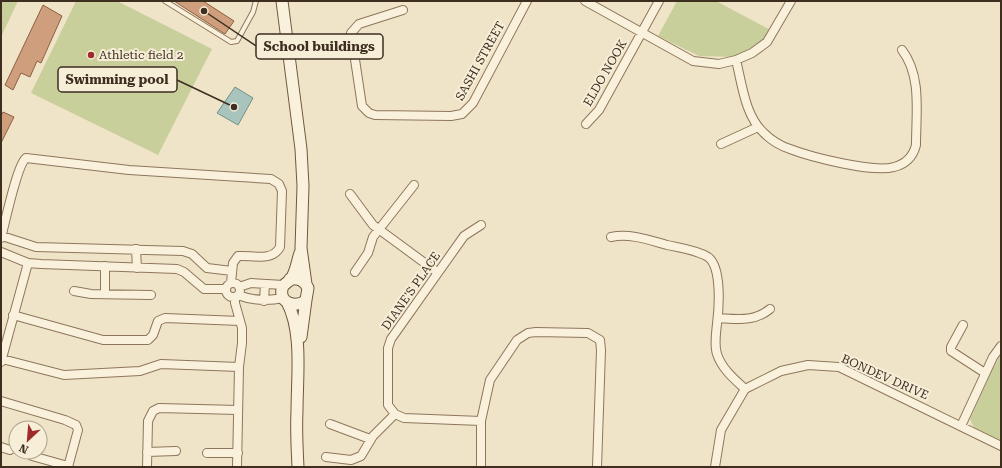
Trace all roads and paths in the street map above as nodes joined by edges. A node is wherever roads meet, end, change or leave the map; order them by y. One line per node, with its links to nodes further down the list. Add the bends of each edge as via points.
1 (165, 1): 2 (lane, via 231,42 237,41 253,12)
2 (256, 1)
3 (282, 1): 21 (street, via 301,149)
4 (527, 1): 8 (street, SASHI STREET, via 473,103 462,114 451,116 376,115 369,113 362,106 351,33 359,24)
5 (585, 1): 9 (street)
6 (659, 1): 9 (street, ELDO NOOK)
7 (791, 1): 11 (street, via 767,42)
8 (403, 10)
9 (641, 32): 11 (street, via 698,62 719,64); 12 (street, ELDO NOOK, via 599,110)
10 (902, 50): 13 (street, via 911,63 916,79 916,145 911,157 900,165 879,168 832,161 789,149 772,140)
11 (736, 60): 13 (street, via 748,105)
12 (586, 124)
13 (758, 126): 14 (street)
14 (721, 144)
15 (414, 185): 18 (street)
16 (350, 194): 18 (street)
17 (481, 225): 29 (street, DIANE'S PLACE, via 464,236)
18 (375, 228): 28 (street, via 368,253); 29 (street)
19 (611, 236): 43 (street, via 627,235 692,251 709,258 714,263 718,278)
20 (1, 237): 22 (street, via 36,247); 27 (street, via 16,181 26,158 129,170 271,179 279,184 282,191 280,247 277,253 271,256 238,256 233,263)
21 (301, 248): 30 (street); 32 (street)
22 (136, 250): 26 (street); 27 (street, via 188,252 207,268)
23 (1, 252): 24 (street)
24 (28, 263): 25 (street); 42 (street)
25 (105, 266): 26 (street); 36 (street)
26 (137, 268): 33 (street, via 177,269 204,289)
27 (232, 271): 33 (street)
28 (355, 272)
29 (437, 272): 54 (street, DIANE'S PLACE, via 389,344 388,405)
30 (287, 282): 31 (street); 32 (street, via 299,279); 38 (street, via 282,294)
31 (265, 284): 35 (street, via 252,283); 40 (street)
32 (306, 284): 39 (street)
33 (228, 286): 35 (street, via 237,285); 35 (street, via 227,295)
34 (74, 291): 36 (street)
35 (237, 293): 40 (street, via 248,299); 44 (street)
36 (105, 294): 37 (street)
37 (150, 295)
38 (285, 300): 39 (street, via 295,305); 40 (street); 47 (street, via 294,317)
39 (306, 300): 47 (street)
40 (264, 301)
41 (770, 309): 43 (street, via 757,318 746,320)
42 (13, 315): 44 (street, via 106,340 148,340 153,335 158,321 165,318); 48 (street)
43 (718, 318): 51 (street, via 716,353 724,369)
44 (240, 321): 49 (street, via 242,343)
45 (963, 325): 50 (street, via 950,348 951,351)
46 (1001, 346): 50 (street)
47 (298, 349): 69 (street)
48 (2, 361): 49 (street, via 64,375 140,371 161,364)
49 (239, 367): 53 (street)
50 (985, 373): 57 (street)
51 (745, 390): 57 (street, BONDEV DRIVE, via 781,370 824,365 839,368); 72 (street, BONDEV DRIVE, via 721,430)
52 (1, 401): 66 (street, via 76,425 78,430)
53 (238, 410): 61 (street, via 156,409 149,415); 63 (street)
54 (395, 414): 55 (street, via 404,418); 58 (street)
55 (481, 421): 70 (street); 71 (street, via 490,380 520,337 536,332 588,332 600,340 602,350)
56 (330, 424): 58 (street)
57 (961, 426): 59 (street, BONDEV DRIVE)
58 (370, 439): 64 (street, via 364,452 356,458 351,460)
59 (1001, 446)
60 (176, 451): 61 (street)
61 (147, 452): 67 (street)
62 (208, 453): 63 (street)
63 (238, 453): 68 (street)
64 (326, 457)
65 (45, 460): 66 (street)
66 (68, 467)
67 (147, 467)
68 (237, 467)
69 (298, 467)
70 (481, 467)
71 (596, 467)
72 (714, 467)

